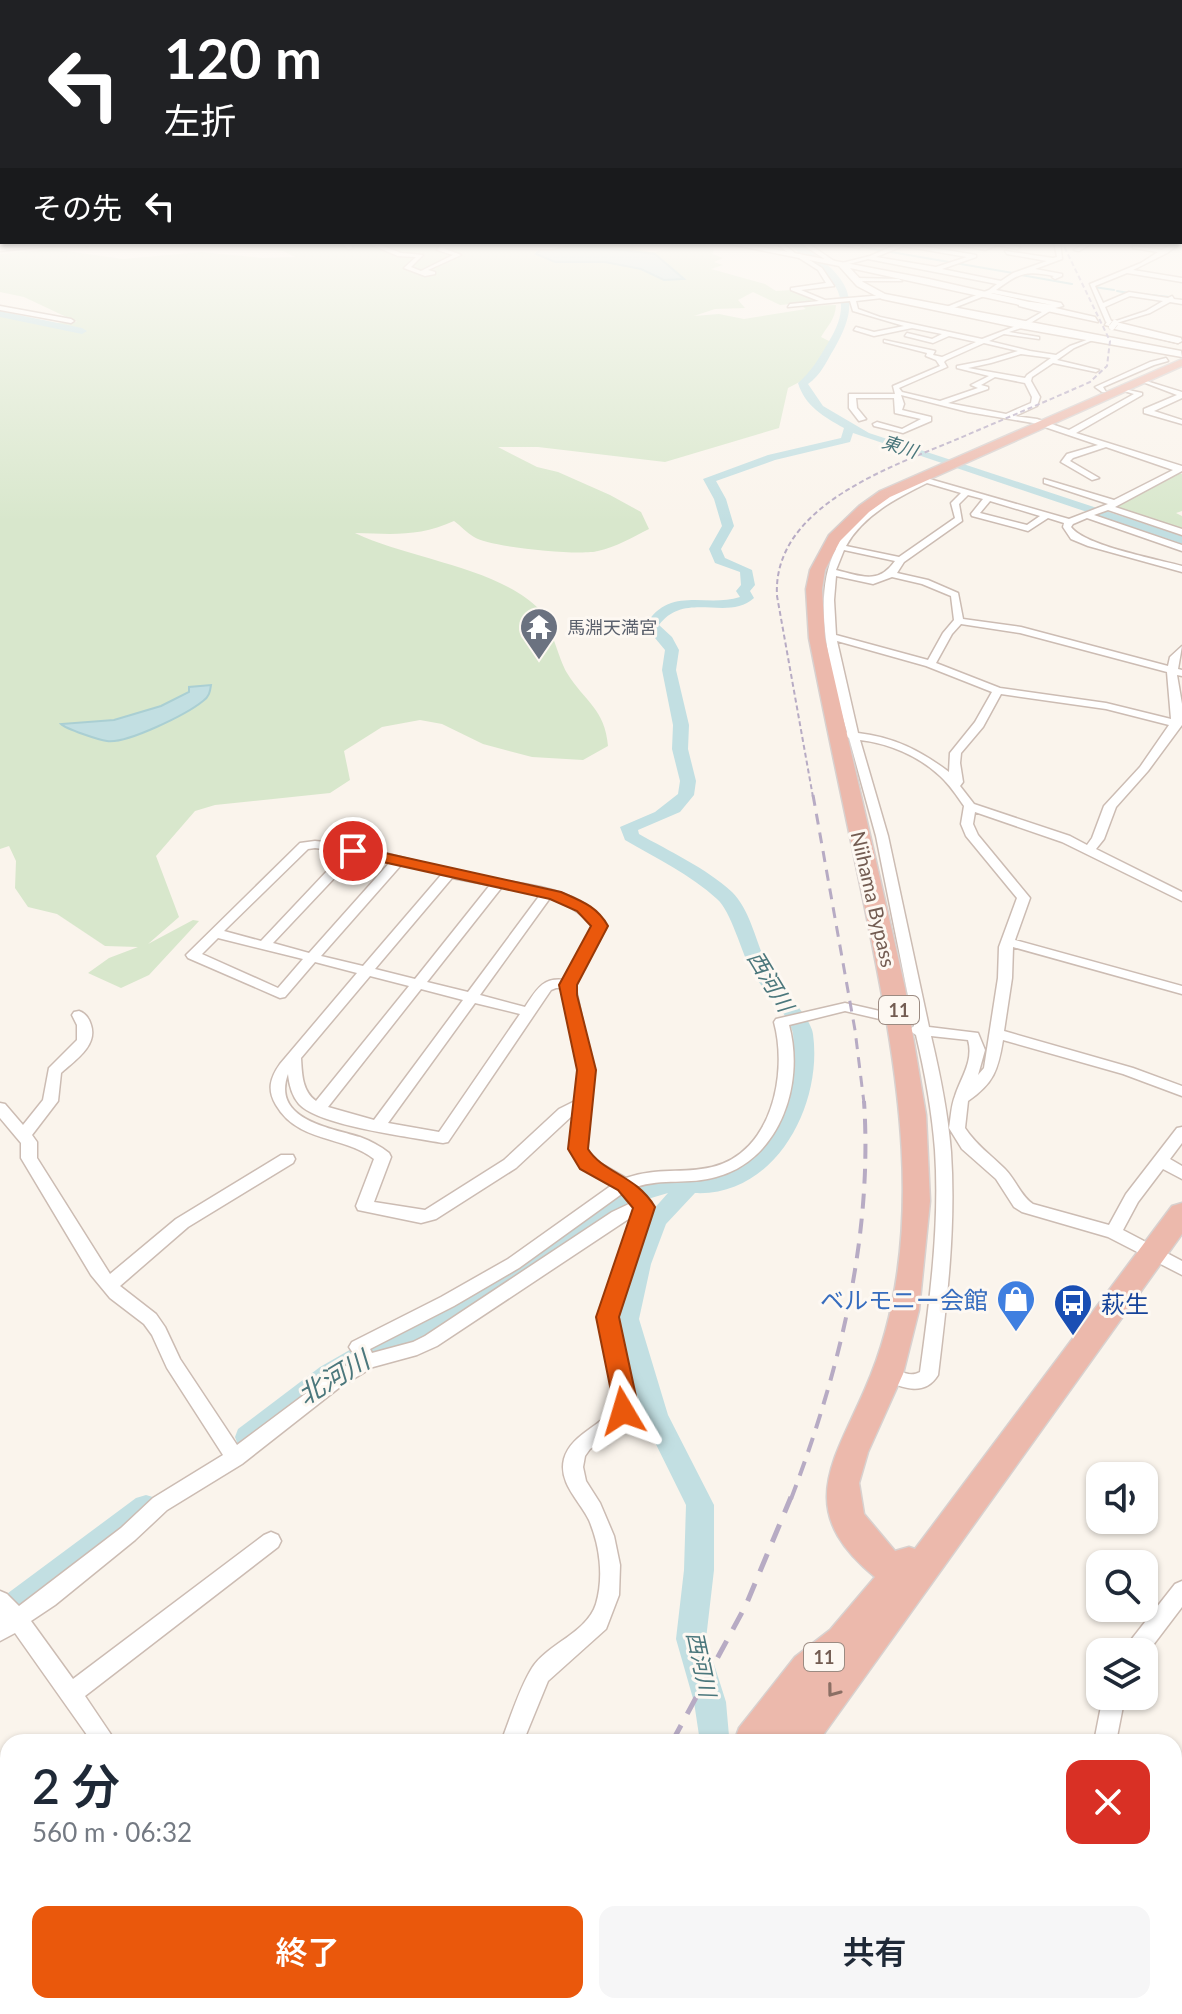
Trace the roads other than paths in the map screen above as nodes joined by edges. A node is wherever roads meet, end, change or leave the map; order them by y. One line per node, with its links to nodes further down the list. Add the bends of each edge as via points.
1 (948, 334): 6 (street, via 933,341); 11 (street)
2 (1003, 334): 11 (street)
3 (1011, 334): 7 (street)
4 (1069, 334): 8 (main road)
5 (1144, 334): 12 (main road)
6 (907, 335)
7 (1037, 338)
8 (1093, 338): 12 (main road); 14 (street)
9 (1049, 340): 13 (street)
10 (886, 341): 16 (street, via 933,352 928,355)
11 (988, 341): 13 (street); 16 (street)
12 (1181, 347): 23 (highway, Niihama Bypass / 11)
13 (1023, 350): 14 (street); 17 (street)
14 (1054, 359): 18 (street); 20 (street)
15 (1182, 362): 21 (street); 23 (highway, Niihama Bypass / 11)
16 (944, 363): 17 (street); 24 (street, via 895,387)
17 (959, 367): 19 (street)
18 (1096, 370)
19 (993, 376): 20 (street); 27 (street, via 974,385 986,388)
20 (1028, 381): 30 (street, via 1034,404)
21 (1145, 381): 22 (street); 25 (street)
22 (1126, 390): 26 (street, via 1140,394); 33 (street)
23 (1105, 393): 33 (highway, Niihama Bypass / 11)
24 (898, 394): 27 (street); 29 (street); 31 (street, via 852,396)
25 (1182, 394): 28 (street)
26 (1133, 398): 28 (street); 34 (street)
27 (942, 402): 30 (street)
28 (1161, 404): 32 (street, via 1147,412)
29 (901, 413): 29 (street, via 877,424 903,431 928,419)
30 (1008, 416): 33 (street)
31 (862, 419)
32 (1182, 422)
33 (1045, 424): 34 (street); 36 (highway, Niihama Bypass / 11)
34 (1070, 433): 35 (street)
35 (1106, 445): 37 (street); 38 (street, via 1065,462)
36 (949, 467): 40 (street); 47 (highway, Niihama Bypass / 11, via 885,494 848,520)
37 (1180, 469): 42 (street)
38 (1095, 478)
39 (1047, 481): 42 (street)
40 (967, 492): 41 (street); 49 (street, via 955,503 959,519)
41 (988, 499): 43 (street); 43 (street, via 975,514 1028,528)
42 (1109, 506): 44 (street); 46 (street)
43 (1047, 515): 45 (street)
44 (1089, 515): 45 (street); 48 (street)
45 (1069, 522): 50 (street, via 1067,527 1079,540)
46 (1182, 532)
47 (834, 546): 49 (street); 51 (street); 60 (highway, Niihama Bypass / 11, via 817,568 811,603)
48 (1182, 548)
49 (901, 560): 52 (street)
50 (1182, 569)
51 (832, 572): 52 (street, via 873,581); 54 (street)
52 (891, 574): 53 (street, via 955,595)
53 (959, 621): 56 (street, via 945,633); 57 (street, via 1021,630)
54 (830, 636): 56 (street); 60 (street)
55 (1182, 649): 57 (street, via 1175,657)
56 (930, 664): 58 (street)
57 (1177, 672): 59 (street)
58 (998, 691): 59 (street, via 1106,706); 61 (street, via 975,731 955,749)
59 (1179, 723): 63 (street, via 1110,806)
60 (847, 736): 61 (street, via 882,739 921,757); 81 (highway, Niihama Bypass / 11)
61 (955, 785): 62 (street)
62 (970, 806): 63 (street); 71 (street, via 967,824 972,836 1024,898)
63 (1089, 850): 69 (street)
64 (353, 851): 65 (street); 70 (street, via 304,846); 72 (street)
65 (398, 861): 66 (street); 73 (street)
66 (450, 872): 67 (street); 74 (street)
67 (498, 884): 68 (street); 75 (street)
68 (547, 894): 76 (street, via 583,908 600,926); 78 (street)
69 (1182, 897)
70 (215, 933): 72 (street); 73 (street, via 193,955 272,992 280,994)
71 (1009, 942): 77 (street); 82 (street)
72 (263, 946): 73 (street)
73 (312, 958): 74 (street)
74 (364, 971): 75 (street); 83 (street)
75 (418, 985): 78 (street); 88 (street)
76 (568, 985): 79 (street, via 546,987); 86 (street, via 586,1070)
77 (1182, 990)
78 (472, 999): 79 (street); 89 (street)
79 (529, 1012): 89 (street, via 443,1138)
80 (79, 1015): 91 (street, via 86,1037 80,1050 54,1071 50,1101)
81 (909, 1026): 85 (street, via 965,1034 978,1043); 95 (street, via 845,1007 781,1022 787,1055 782,1090 776,1114 758,1144 719,1173 656,1176); 102 (highway, Niihama Bypass / 11, via 919,1199 908,1292); 102 (street, via 936,1097 944,1174 941,1277 929,1375 915,1384)
82 (998, 1034): 84 (street); 85 (street, via 991,1068)
83 (294, 1057): 86 (street, via 277,1076 286,1112 317,1132 351,1138 383,1157 364,1206 421,1217 510,1164 564,1113); 88 (street, via 304,1100)
84 (1182, 1091)
85 (961, 1099): 97 (street, via 957,1128 1002,1175 1020,1203)
86 (581, 1104): 95 (street, via 578,1149 587,1163)
87 (0, 1108): 91 (street)
88 (318, 1109): 89 (street)
89 (379, 1124)
90 (1182, 1132): 93 (street)
91 (24, 1134): 100 (street, via 29,1158)
92 (287, 1159): 100 (street, via 182,1223)
93 (1161, 1161): 94 (street); 97 (street)
94 (1182, 1173)
95 (634, 1195): 101 (street); 101 (street, via 618,1216 431,1341); 112 (street, via 644,1214 607,1317 623,1411 574,1457 576,1486 595,1513 608,1549 604,1612 540,1674)
96 (1182, 1213): 98 (highway, 11)
97 (1113, 1232): 98 (street)
98 (1152, 1254): 99 (street); 105 (highway, 11, via 974,1500)
99 (1182, 1269)
100 (109, 1285): 103 (street, via 150,1319)
101 (364, 1356): 103 (street)
102 (887, 1374): 105 (highway, Niihama Bypass / 11, via 846,1464 843,1486 854,1530 871,1554)
103 (230, 1452): 107 (street, via 48,1598)
104 (271, 1541): 109 (street)
105 (906, 1579): 113 (highway, 11, via 808,1670); 114 (highway, 11, one-way to 114)
106 (1182, 1591): 108 (street)
107 (7, 1614): 109 (street)
108 (1146, 1638)
109 (71, 1694): 111 (street)
110 (1111, 1710): 115 (street)
111 (99, 1734)
112 (515, 1734)
113 (759, 1734)
114 (800, 1734)
115 (1107, 1734)

